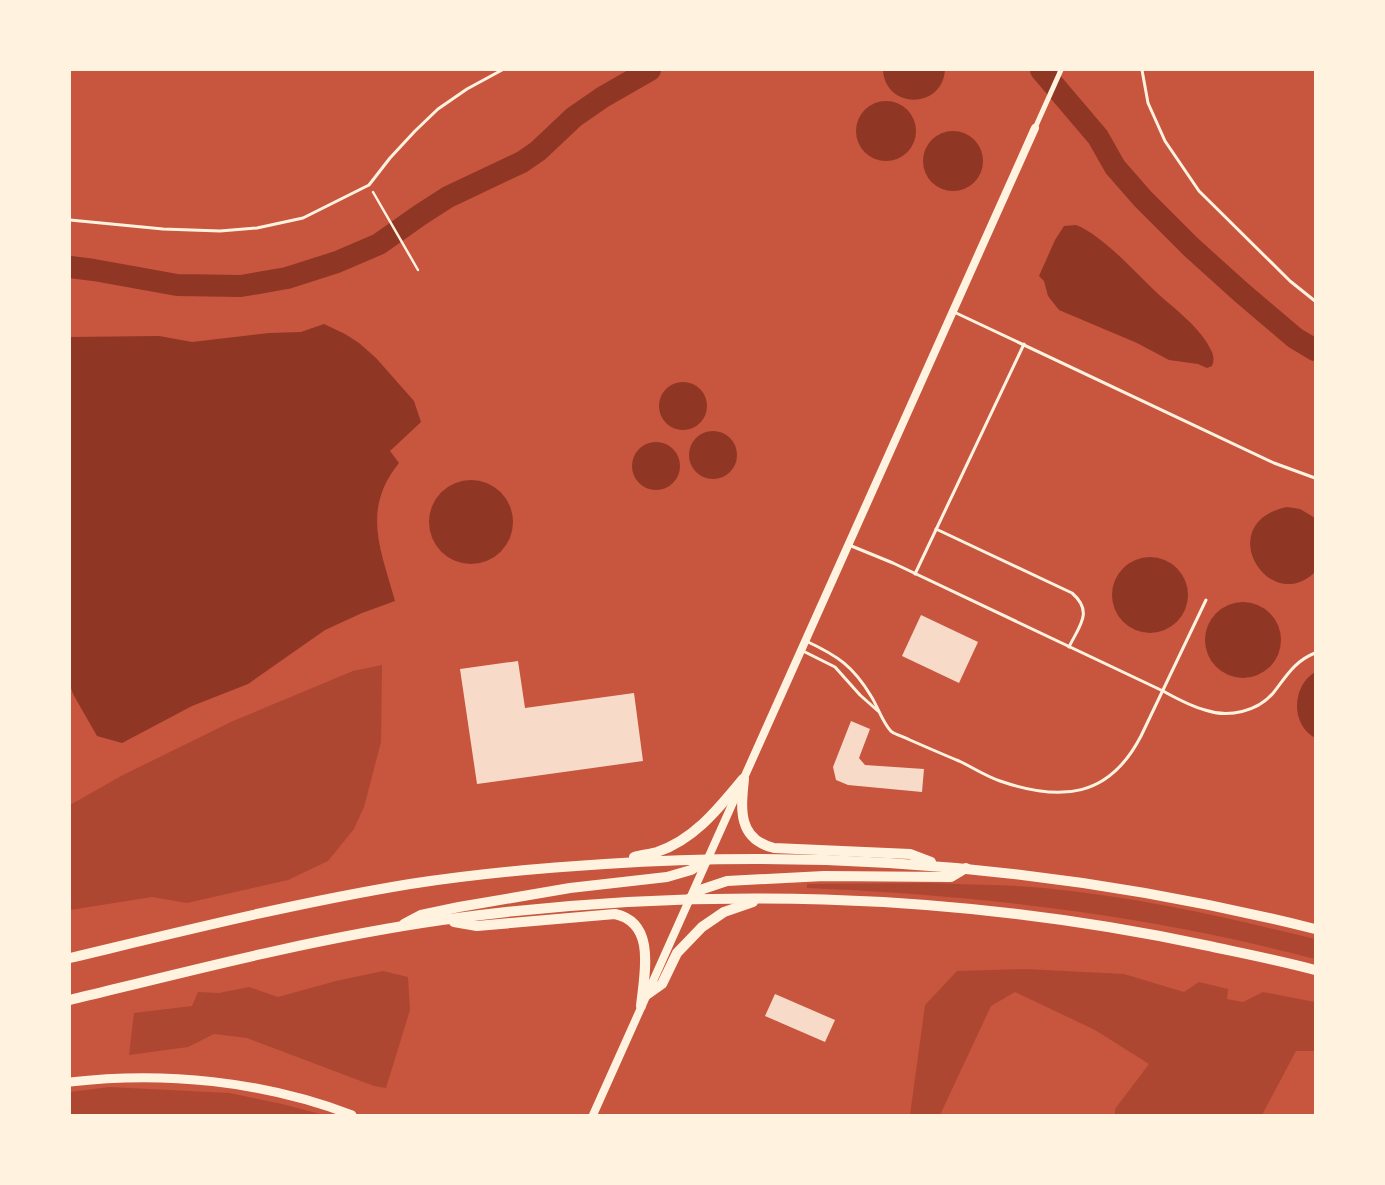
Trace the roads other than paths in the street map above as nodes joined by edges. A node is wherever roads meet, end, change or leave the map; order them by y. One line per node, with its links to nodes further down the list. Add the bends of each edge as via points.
1 (502, 70): 5 (lane, via 438,109 396,151 369,185 304,218 257,228 220,231 163,230)
2 (1061, 70): 4 (street)
3 (1142, 70): 6 (lane, via 1148,102 1165,141 1199,191)
4 (1035, 128): 7 (street)
5 (70, 220)
6 (1315, 302)
7 (954, 312): 8 (lane); 11 (street)
8 (1024, 344): 9 (lane, via 1274,463); 10 (lane)
9 (1315, 478)
10 (936, 529): 12 (lane); 15 (lane, via 1079,599 1084,606 1084,614)
11 (848, 545): 12 (lane); 14 (street)
12 (915, 574): 15 (lane)
13 (1206, 600): 18 (lane)
14 (805, 641): 16 (street); 19 (lane, via 842,660 871,696)
15 (1069, 647): 18 (lane)
16 (801, 650): 19 (lane, via 835,668); 20 (street)
17 (1315, 653): 18 (lane, via 1291,668 1269,698 1242,711 1213,713)
18 (1163, 691): 19 (lane, via 1135,748 1114,774 1084,789 1061,793 998,780 891,732)
19 (880, 713)
20 (744, 778): 21 (street); 22 (highway, via 717,811 686,838 658,852); 23 (highway, via 741,806 744,821 747,830 766,846 910,854)
21 (708, 859): 22 (highway); 23 (highway, via 843,860); 26 (street); 28 (highway, via 691,870 667,877 570,888 459,907 420,915)
22 (598, 864): 30 (highway, via 478,875 393,888 281,908)
23 (941, 866): 24 (highway)
24 (966, 868): 26 (highway, via 951,877 824,876 727,881 704,889); 29 (highway, via 1161,895)
25 (767, 898): 26 (highway); 31 (highway, via 900,903 1031,916 1154,934); 33 (highway, via 724,912 702,927 677,953 662,984)
26 (689, 899): 27 (highway); 33 (street)
27 (440, 920): 28 (highway); 33 (highway, via 477,926 622,915 635,924 645,945)
28 (398, 927): 32 (highway, via 334,938)
29 (1315, 929)
30 (70, 958)
31 (1315, 970)
32 (70, 1000)
33 (643, 1001): 36 (street)
34 (70, 1082): 35 (main road, via 170,1078 232,1084 308,1100)
35 (352, 1115)
36 (593, 1115)

